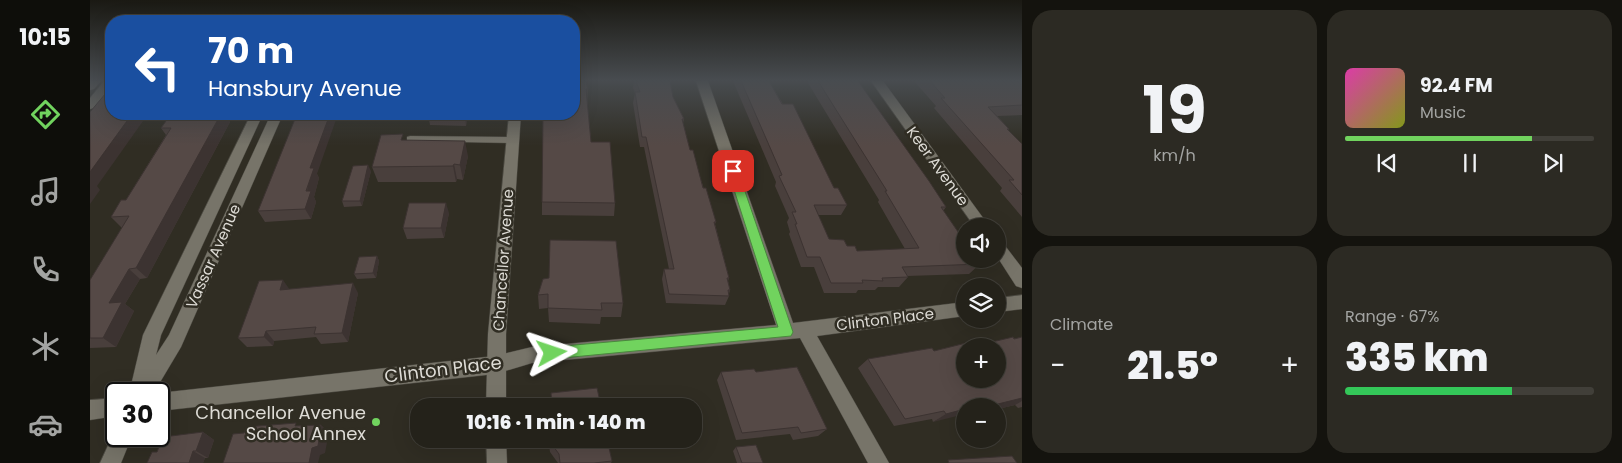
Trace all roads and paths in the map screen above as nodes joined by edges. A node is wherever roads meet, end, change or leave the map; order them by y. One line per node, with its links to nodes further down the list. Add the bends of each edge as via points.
1 (710, 103): 16 (street)
2 (892, 103): 10 (street, Keer Avenue)
3 (254, 120): 9 (street, Vassar Avenue)
4 (274, 120): 8 (street, Vassar Avenue)
5 (514, 120): 7 (street, Chancellor Avenue)
6 (410, 140): 7 (lane)
7 (512, 140): 17 (street, Chancellor Avenue)
8 (255, 163): 9 (street); 19 (street, Vassar Avenue, via 175,341)
9 (234, 164): 18 (street, Vassar Avenue, via 152,335)
10 (976, 218)
11 (1006, 259): 12 (street)
12 (1022, 281)
13 (1022, 302): 14 (street)
14 (1006, 304)
15 (956, 310): 16 (street, Clinton Place)
16 (796, 330): 17 (street, Clinton Place, via 532,355); 28 (street)
17 (495, 365): 20 (street, Chancellor Avenue); 21 (street, Clinton Place)
18 (141, 382)
19 (149, 382)
20 (496, 398)
21 (170, 401)
22 (105, 408): 23 (street)
23 (90, 410)
24 (117, 447): 26 (street)
25 (496, 448): 27 (street)
26 (110, 463)
27 (497, 463)
28 (879, 463)

